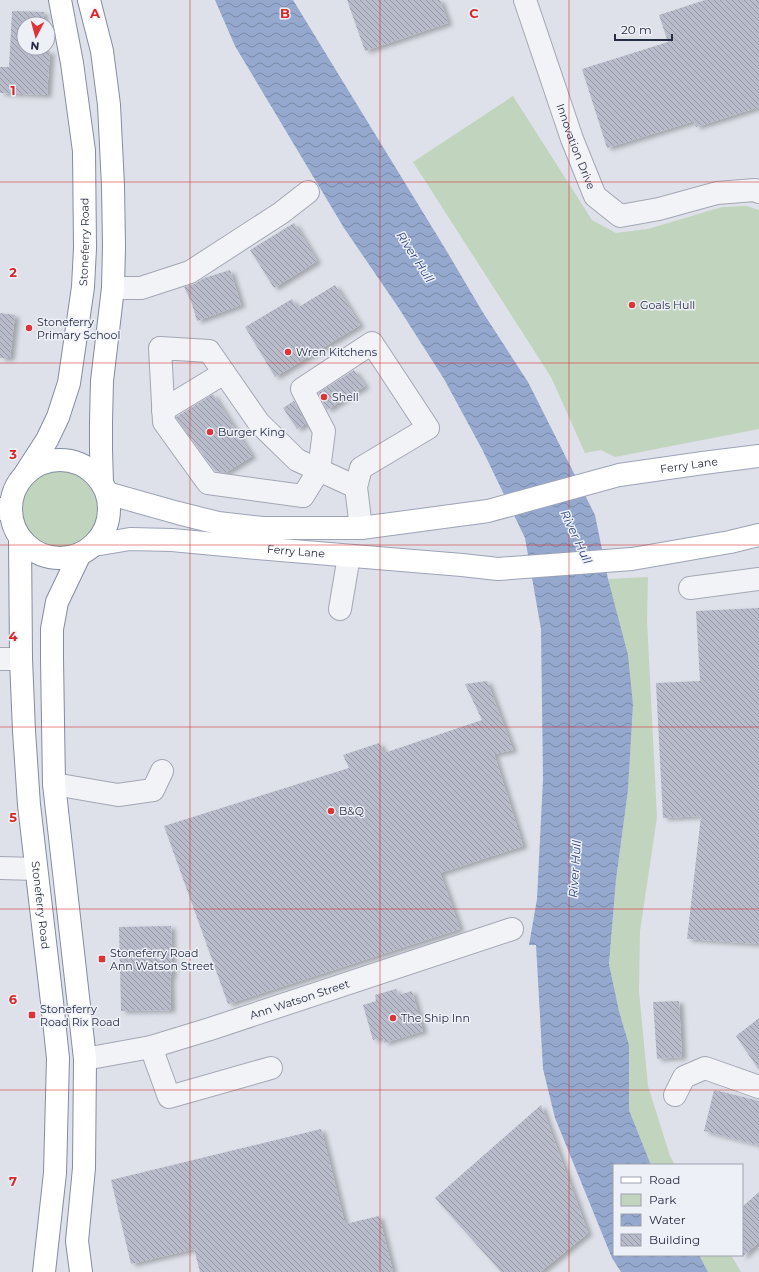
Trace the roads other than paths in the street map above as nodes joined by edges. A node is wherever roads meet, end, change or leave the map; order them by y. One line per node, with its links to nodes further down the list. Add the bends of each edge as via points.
1 (60, 0): 11 (main road, Stoneferry Road, via 84,150 83,287 69,383 47,440)
2 (89, 0): 6 (main road, via 102,51 109,105 113,186)
3 (525, 0): 5 (street, Innovation Drive, via 572,138 595,196 620,216 659,209 717,193 755,190)
4 (308, 192): 6 (street, via 281,213 190,272 141,288)
5 (759, 192)
6 (113, 288): 13 (main road, via 102,381 100,450)
7 (224, 373): 8 (street); 8 (street, via 209,351 160,348); 10 (street, via 259,423 297,460)
8 (164, 416): 10 (street, via 208,483 304,496)
9 (759, 456): 15 (main road, Ferry Lane, via 619,475 488,511)
10 (319, 470): 12 (street); 12 (street, via 324,430 302,389 372,343 428,428 361,468)
11 (25, 474): 13 (main road, via 37,465 51,460 66,460 80,464 93,472); 14 (main road)
12 (356, 487): 15 (street)
13 (105, 488): 15 (main road, Ferry Lane, via 178,513 218,523 263,528); 18 (main road, via 110,507 108,521 103,534)
14 (6, 509): 17 (main road)
15 (361, 528)
16 (759, 535): 19 (main road, Ferry Lane, via 632,559 498,569)
17 (20, 538): 18 (main road, via 32,549 47,556 64,558); 23 (main road, Stoneferry Road)
18 (87, 549): 19 (main road, Ferry Lane, via 130,539 172,540); 25 (main road, via 57,602 52,629)
19 (349, 556): 22 (street)
20 (759, 579): 21 (street)
21 (690, 588)
22 (340, 609)
23 (10, 659): 27 (main road, Stoneferry Road, via 24,731)
24 (162, 771): 25 (street, via 153,790 118,795)
25 (54, 784): 30 (main road)
26 (0, 868): 27 (street)
27 (36, 869): 34 (main road, Stoneferry Road, via 58,1058 55,1173)
28 (512, 929): 29 (street, Ann Watson Street)
29 (151, 1048): 30 (street, Ann Watson Street); 31 (street, via 169,1097)
30 (85, 1059): 35 (main road, via 84,1168 77,1241)
31 (271, 1068)
32 (759, 1087): 33 (street, via 705,1068 684,1077)
33 (675, 1095)
34 (44, 1272)
35 (81, 1272)

